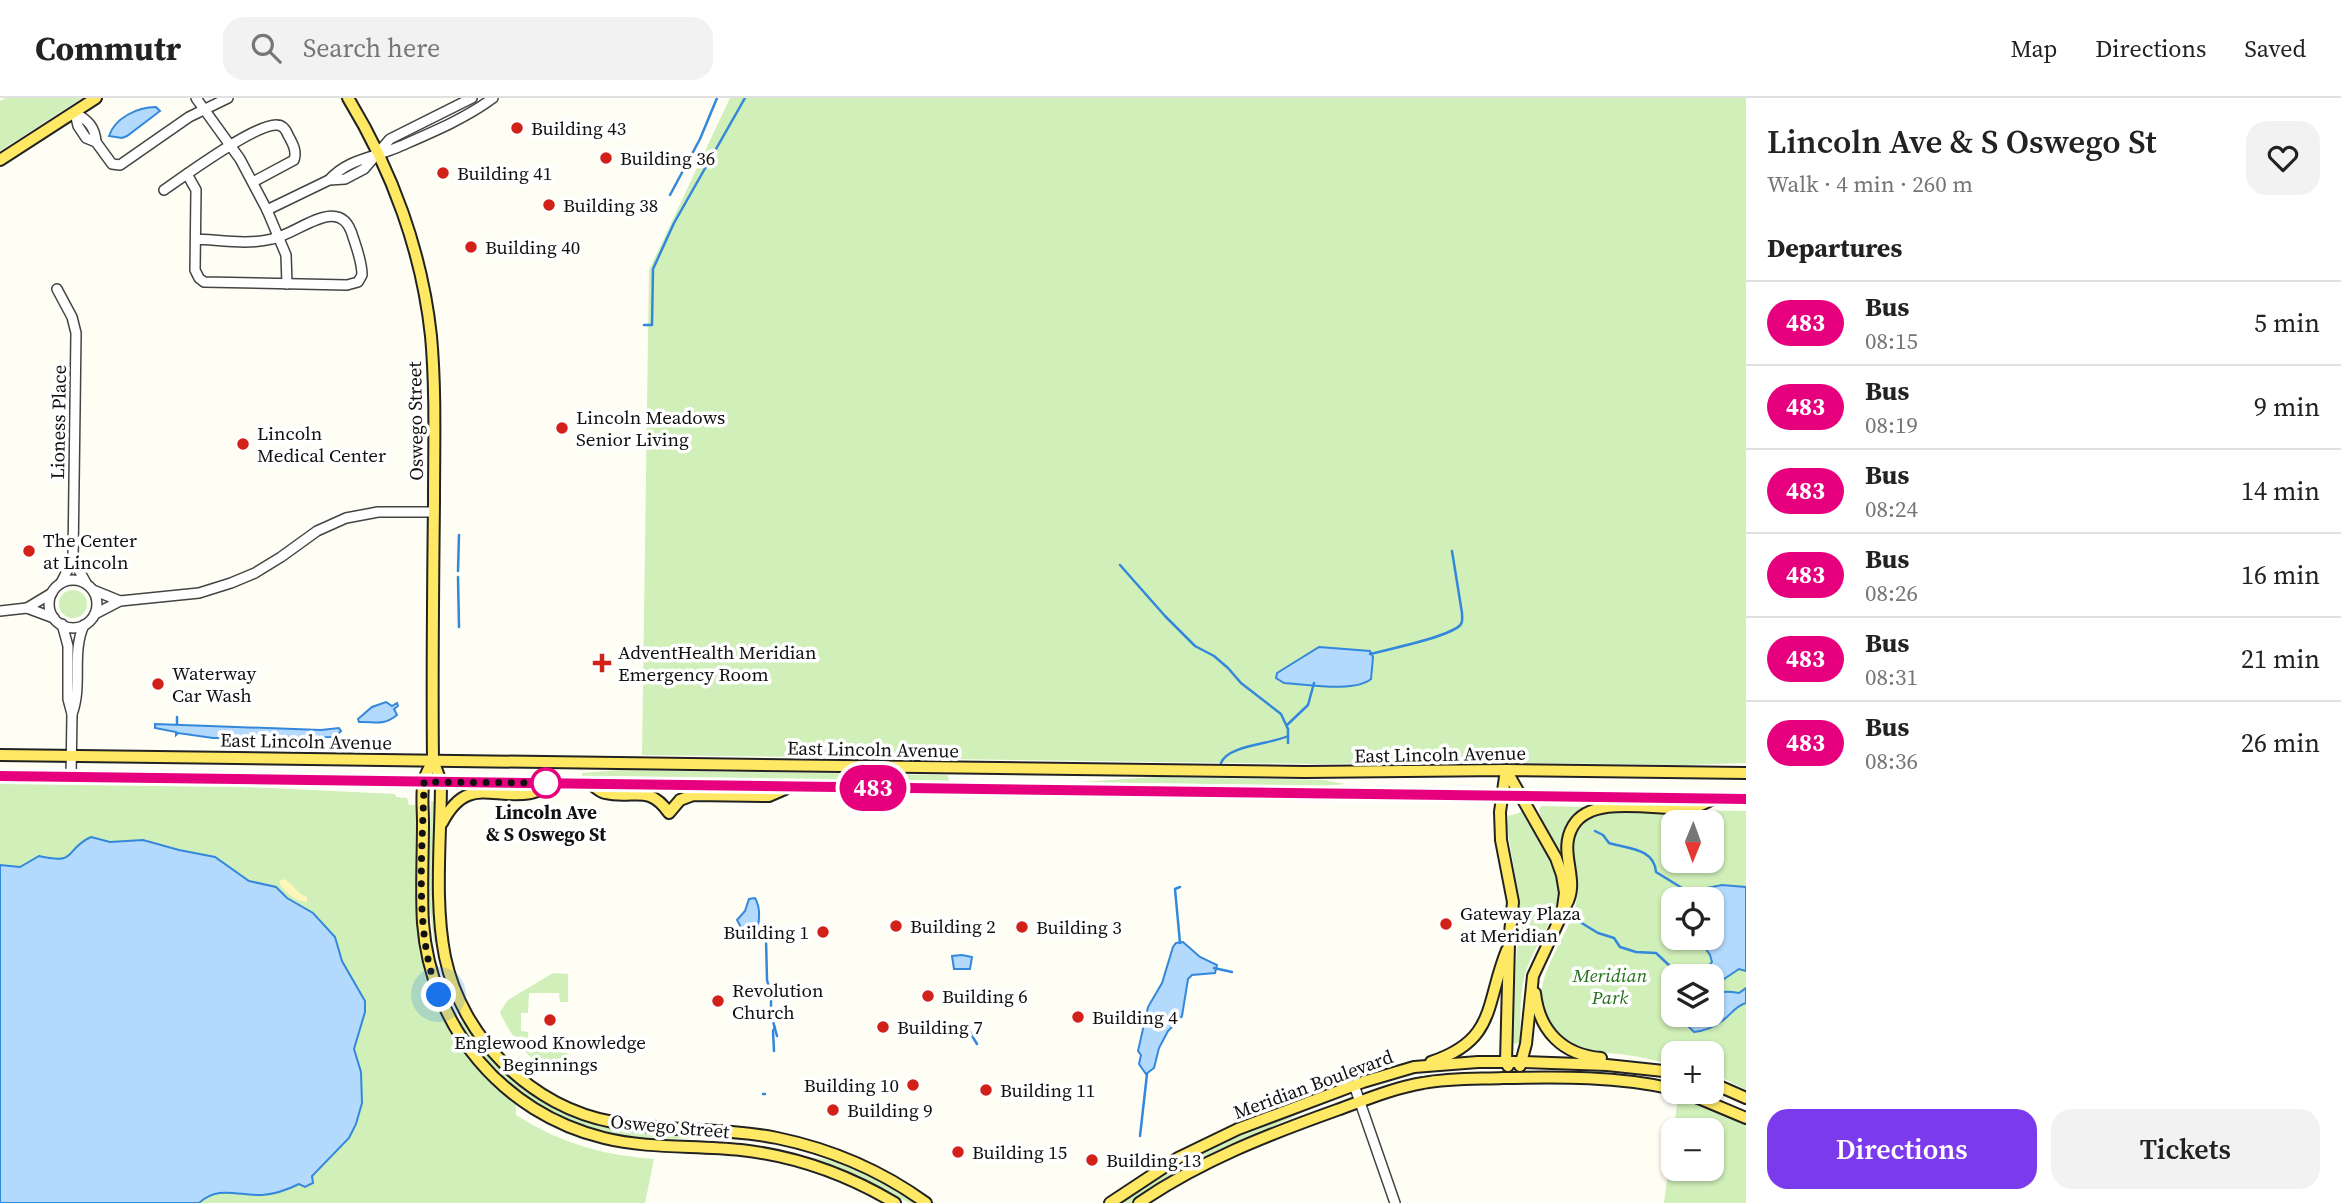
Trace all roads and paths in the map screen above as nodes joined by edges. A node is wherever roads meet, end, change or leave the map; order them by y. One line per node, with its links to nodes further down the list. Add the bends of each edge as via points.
1 (96, 98): 8 (main road)
2 (196, 98): 7 (street)
3 (228, 98): 7 (street)
4 (348, 98): 10 (main road, Oswego Street)
5 (472, 98): 10 (street, via 390,139)
6 (492, 98): 10 (street)
7 (204, 109): 8 (street, via 115,165 96,142 86,138); 9 (street)
8 (75, 113): 11 (main road)
9 (230, 145): 12 (street); 13 (street); 13 (street, via 272,125 285,129 295,149 294,160)
10 (378, 154): 15 (street, via 364,169 345,179 329,180); 20 (main road, Oswego Street, via 407,226 427,311 434,390)
11 (0, 160)
12 (187, 174): 14 (street); 17 (street, via 196,190)
13 (253, 182): 15 (street)
14 (164, 190)
15 (267, 209): 16 (street)
16 (279, 237): 17 (street, via 264,241); 18 (street, via 287,258); 18 (street, via 324,217 338,216 351,228 362,268 361,278 353,284)
17 (195, 239): 18 (street, via 195,270 204,282)
18 (287, 284)
19 (57, 289): 21 (street, Lioness Place, via 76,330)
20 (434, 512): 25 (street, via 351,517 323,528 271,564 231,583 181,596); 34 (main road, Oswego Street)
21 (73, 559): 22 (street, Lioness Place); 23 (street, Lioness Place)
22 (61, 583): 23 (street, via 73,580); 24 (street)
23 (89, 587): 25 (street); 28 (street, via 97,599)
24 (52, 593): 26 (street); 29 (street, via 50,606)
25 (120, 601): 28 (street)
26 (27, 608): 27 (street); 29 (street)
27 (0, 611)
28 (94, 614): 30 (street)
29 (58, 621): 30 (street, via 73,627); 31 (street, via 68,646)
30 (84, 625): 31 (street, via 77,646 78,699)
31 (72, 714): 33 (street)
32 (0, 755): 33 (main road, East Lincoln Avenue)
33 (71, 756): 34 (main road, East Lincoln Avenue); 38 (street)
34 (433, 760): 35 (main road, East Lincoln Avenue, via 1306,772); 39 (main road, Oswego Street); 40 (main road, Oswego Street)
35 (1506, 769): 36 (main road, East Lincoln Avenue); 44 (main road); 45 (main road)
36 (1746, 773)
37 (0, 776): 38 (main road, East Lincoln Avenue)
38 (71, 777): 39 (main road, East Lincoln Avenue)
39 (424, 782): 40 (main road, East Lincoln Avenue); 65 (main road, Oswego Street, via 423,916 431,972 455,1029 499,1083 544,1115 589,1134 632,1143 765,1153 837,1174)
40 (441, 782): 41 (main road, East Lincoln Avenue); 48 (main road, Oswego Street)
41 (556, 783): 42 (main road, East Lincoln Avenue); 48 (main road, via 531,793 468,795 454,803)
42 (590, 784): 43 (main road, East Lincoln Avenue); 43 (main road, via 604,793 651,795 669,813 689,795 769,796)
43 (791, 787): 44 (main road, East Lincoln Avenue)
44 (1502, 796): 45 (main road, East Lincoln Avenue); 50 (main road, via 1501,840 1513,902)
45 (1520, 796): 46 (main road, East Lincoln Avenue); 49 (main road, via 1560,867 1565,893)
46 (1713, 799): 47 (main road, East Lincoln Avenue); 49 (main road, via 1694,808 1603,807 1582,816 1567,841 1573,889)
47 (1746, 799)
48 (441, 826): 66 (main road, Oswego Street, via 440,921 448,970 473,1025 509,1068 550,1099 595,1118 796,1142 876,1172)
49 (1562, 914): 51 (main road)
50 (1509, 944): 52 (main road); 54 (main road, via 1479,1031 1453,1053)
51 (1533, 976): 53 (main road); 55 (main road, via 1541,1019 1566,1048 1587,1057)
52 (1506, 1062): 53 (main road, Meridian Boulevard); 54 (main road, Meridian Boulevard); 57 (main road)
53 (1522, 1062): 56 (main road, Meridian Boulevard); 57 (main road)
54 (1414, 1067): 58 (main road, Meridian Boulevard)
55 (1661, 1068)
56 (1661, 1070)
57 (1514, 1078): 59 (main road, Meridian Boulevard, via 1623,1080); 62 (main road, Meridian Boulevard, via 1424,1083)
58 (1354, 1085): 62 (street); 67 (main road, Meridian Boulevard, via 1229,1133 1165,1166)
59 (1661, 1087)
60 (1724, 1088): 61 (main road)
61 (1746, 1098)
62 (1360, 1102): 68 (main road, Meridian Boulevard, via 1226,1153); 69 (street)
63 (1713, 1104): 64 (main road)
64 (1746, 1118)
65 (895, 1203)
66 (926, 1203)
67 (1110, 1203)
68 (1139, 1203)
69 (1395, 1203)

